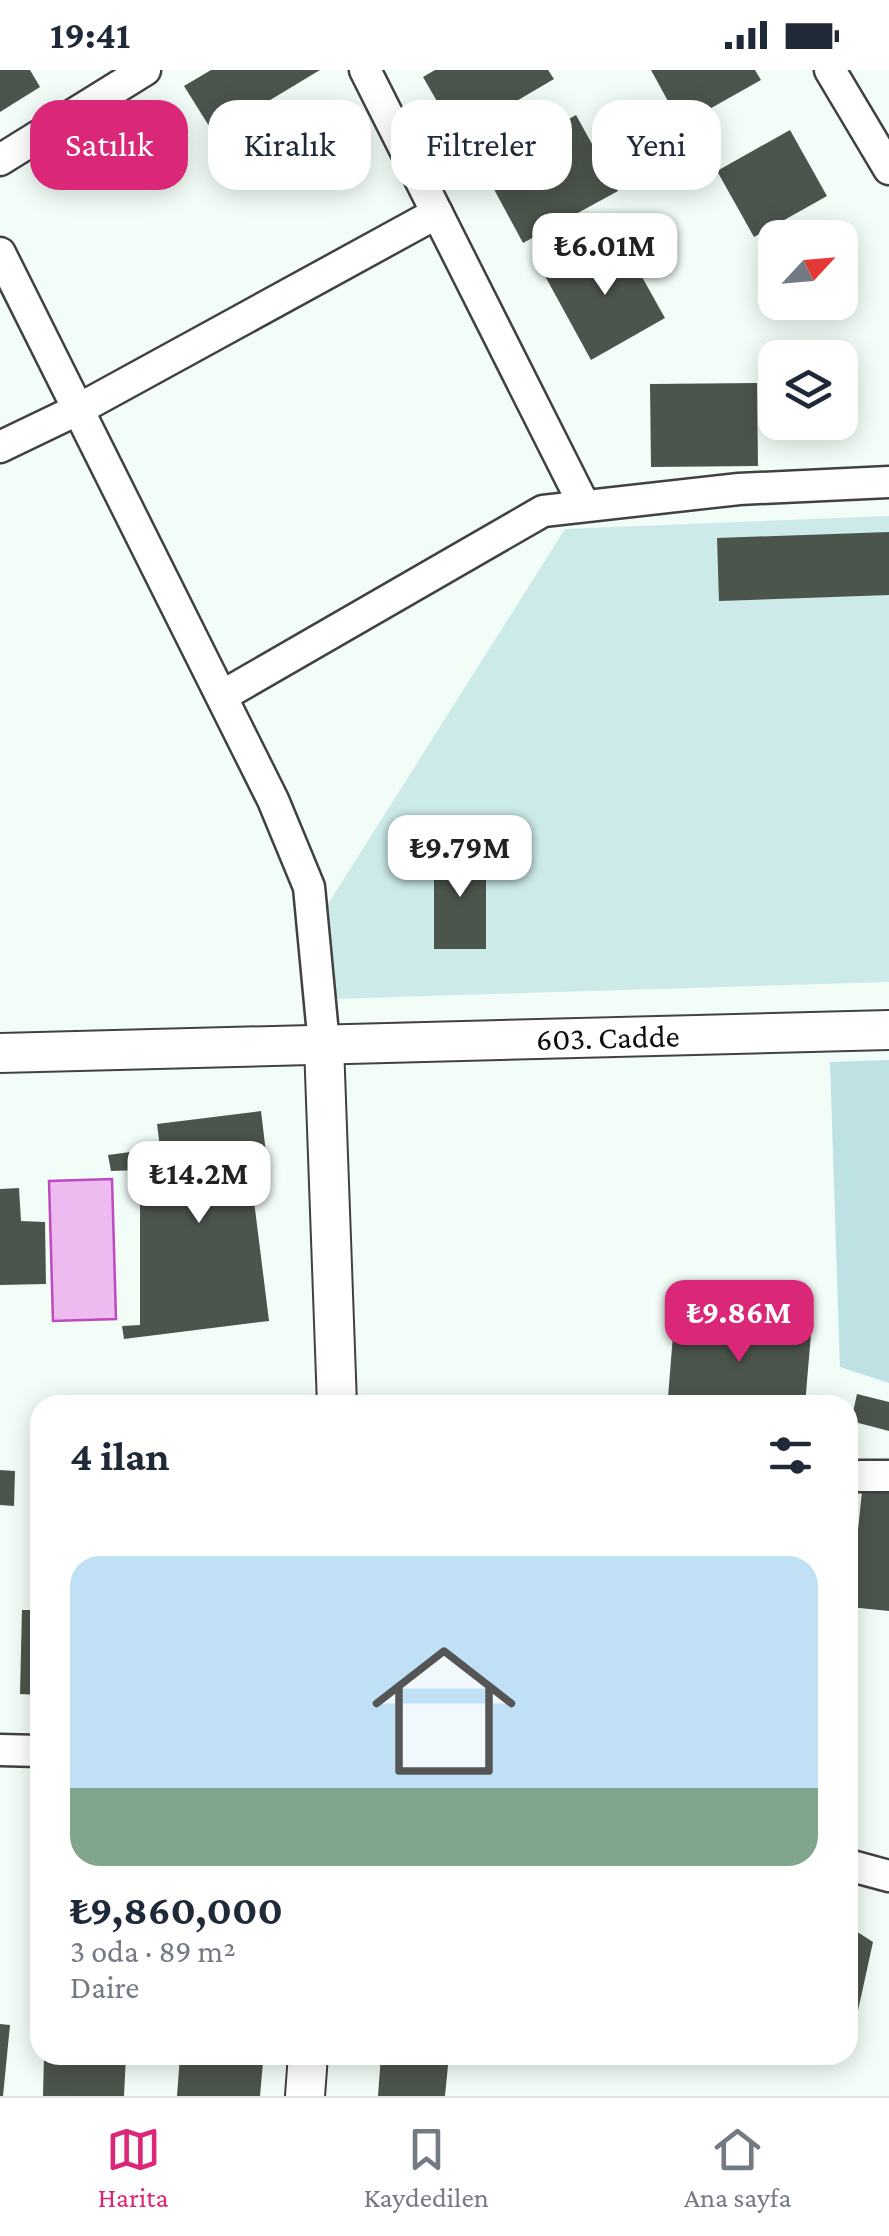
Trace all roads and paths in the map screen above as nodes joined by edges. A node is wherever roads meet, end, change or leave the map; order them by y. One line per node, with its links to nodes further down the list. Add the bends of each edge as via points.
1 (145, 70): 4 (street)
2 (365, 70): 6 (street)
3 (830, 70): 5 (street)
4 (0, 160)
5 (889, 168)
6 (437, 213): 8 (street); 11 (street)
7 (0, 254): 8 (street)
8 (78, 409): 9 (street); 12 (street)
9 (0, 447)
10 (889, 482): 11 (street)
11 (584, 505): 12 (street, via 543,511)
12 (222, 696): 14 (street, via 308,887)
13 (889, 1030): 14 (street, 603. Cadde)
14 (324, 1044): 15 (street, 603. Cadde); 16 (street)
15 (0, 1053)
16 (338, 1395)
17 (858, 1476): 18 (street)
18 (889, 1476)
19 (0, 1750): 20 (street)
20 (30, 1750)
21 (858, 1868): 22 (street)
22 (889, 1876)
23 (307, 2065): 24 (street)
24 (305, 2096)

